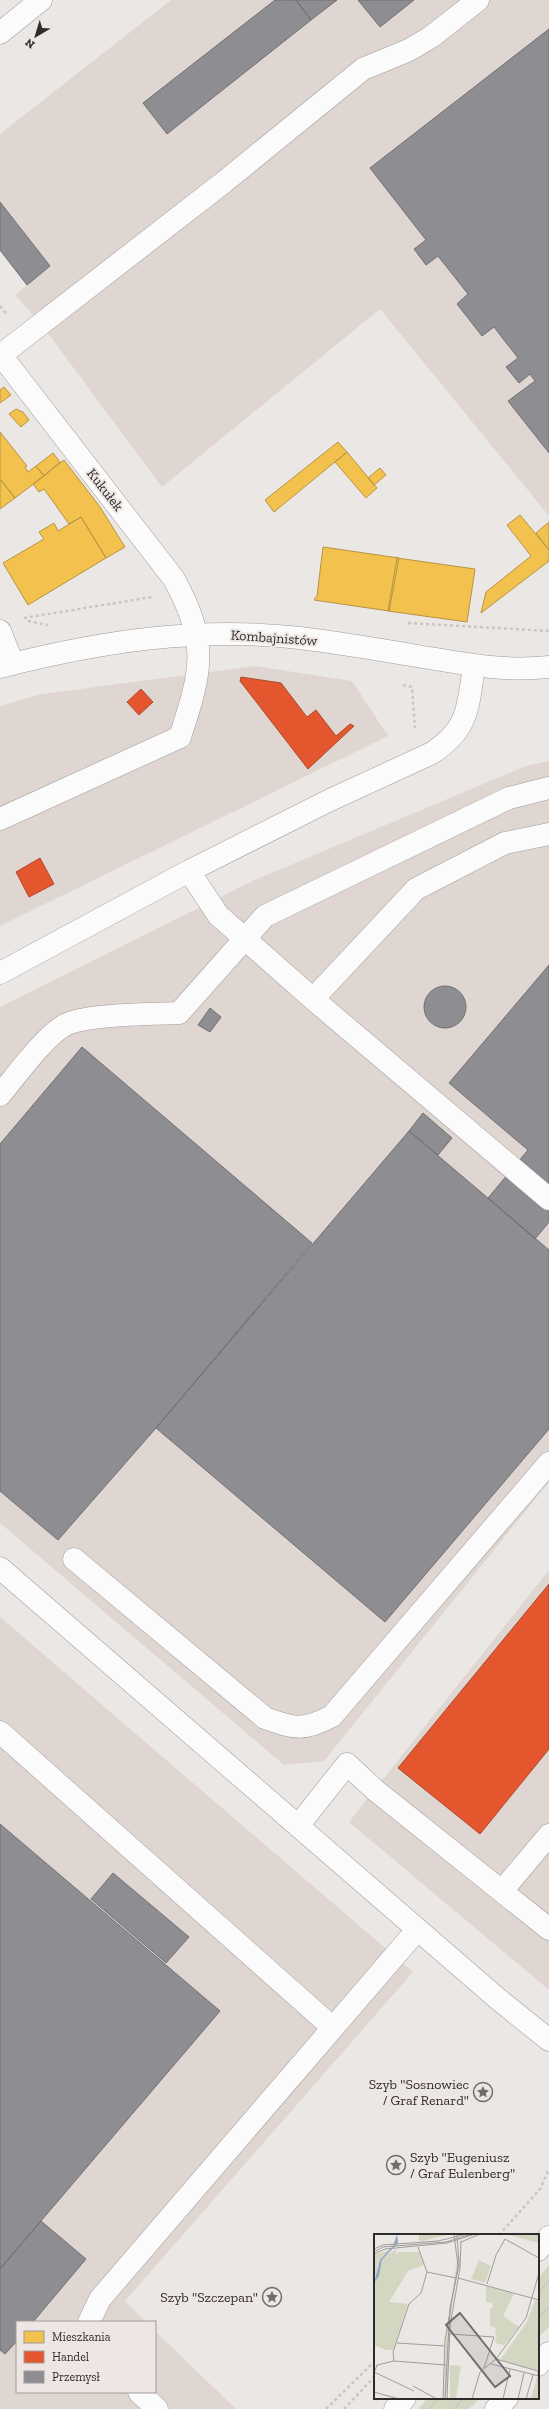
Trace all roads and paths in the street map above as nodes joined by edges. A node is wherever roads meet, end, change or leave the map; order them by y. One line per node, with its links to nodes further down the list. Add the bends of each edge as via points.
1 (41, 0): 3 (street)
2 (478, 0): 4 (street, via 415,47 364,69 224,182)
3 (0, 33)
4 (0, 355): 6 (street, Kukułek, via 174,579 185,599)
5 (0, 631): 7 (street)
6 (198, 634): 7 (street, Kombajnistów, via 131,640); 8 (street, Kombajnistów, via 300,638); 13 (street, Kukułek, via 196,688 180,737)
7 (6, 665)
8 (474, 666): 9 (street, Kombajnistów, via 528,670); 15 (street, via 470,698 462,725 447,743 432,753 328,801)
9 (549, 667)
10 (397, 683): 11 (path, via 412,687 416,728)
11 (409, 732)
12 (549, 788): 16 (street, via 509,798 286,904 265,916)
13 (0, 819)
14 (549, 834): 18 (street, via 505,843 416,889)
15 (188, 871): 16 (street, via 218,915); 17 (street)
16 (244, 938): 18 (street); 19 (street, via 179,1013 94,1018 67,1024 53,1033)
17 (0, 973)
18 (313, 999): 20 (street)
19 (0, 1095)
20 (549, 1199)
21 (549, 1463): 22 (street, via 332,1716 313,1726 290,1728 265,1718)
22 (74, 1559)
23 (0, 1568): 25 (street)
24 (0, 1732): 30 (street)
25 (298, 1826): 27 (street, via 347,1764 375,1790); 29 (street)
26 (549, 1835): 27 (street)
27 (502, 1891): 28 (street)
28 (549, 1928)
29 (417, 1930): 30 (street); 31 (street)
30 (333, 2028): 36 (street, via 100,2299)
31 (549, 2040)
32 (549, 2169): 33 (path, via 540,2189)
33 (500, 2234)
34 (549, 2237): 35 (street)
35 (539, 2249)
36 (89, 2321)
37 (549, 2353): 39 (street)
38 (374, 2362): 45 (path)
39 (539, 2364)
40 (374, 2377): 46 (path)
41 (140, 2393): 44 (street)
42 (404, 2399): 47 (street)
43 (506, 2399): 48 (street)
44 (157, 2409)
45 (326, 2409)
46 (344, 2409)
47 (395, 2409)
48 (496, 2409)

